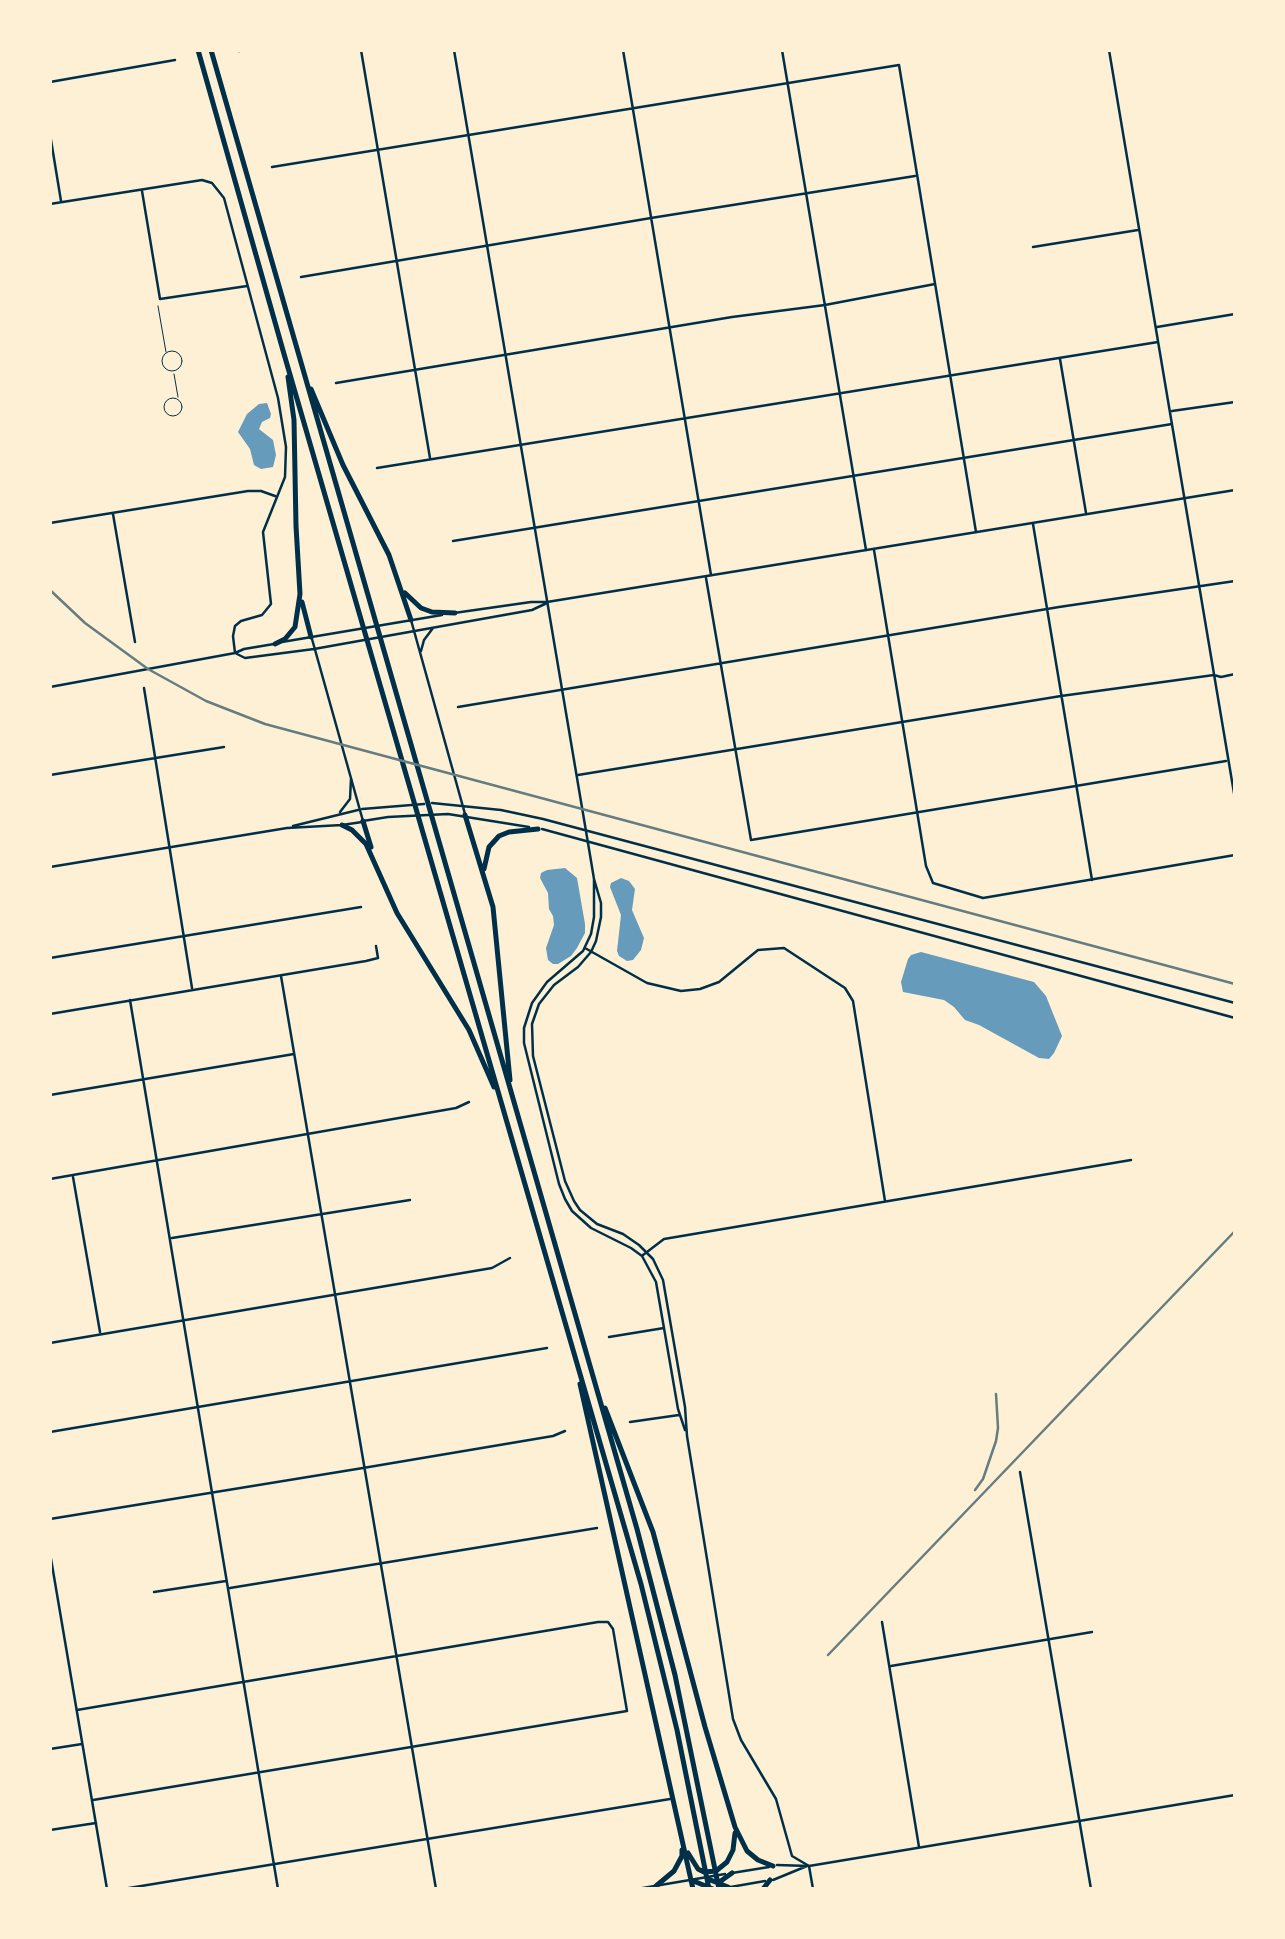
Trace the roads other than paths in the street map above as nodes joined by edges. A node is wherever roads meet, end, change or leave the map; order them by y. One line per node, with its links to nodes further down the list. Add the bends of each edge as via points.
1 (198, 50): 37 (highway)
2 (211, 50): 36 (highway)
3 (361, 50): 14 (street)
4 (454, 50): 13 (street)
5 (623, 50): 11 (street)
6 (782, 50): 10 (street)
7 (1109, 50): 22 (street)
8 (175, 60): 9 (street)
9 (50, 82)
10 (787, 82): 11 (street); 16 (street, via 899,65); 18 (street)
11 (633, 108): 13 (street); 21 (street)
12 (50, 134): 19 (street)
13 (468, 135): 14 (street); 23 (street)
14 (378, 150): 15 (street); 25 (street)
15 (272, 167)
16 (917, 176): 18 (street); 27 (street)
17 (142, 189): 19 (street); 28 (street, via 212,183 224,198); 28 (street, via 160,299)
18 (806, 193): 21 (street); 29 (street)
19 (61, 202): 20 (street)
20 (50, 204)
21 (651, 218): 23 (street); 33 (street)
22 (1140, 230): 24 (street); 32 (street)
23 (488, 247): 25 (street); 38 (street)
24 (1033, 248)
25 (396, 262): 26 (street); 41 (street)
26 (301, 277)
27 (935, 284): 29 (street); 42 (street)
28 (248, 286): 57 (street, via 286,447 285,477)
29 (825, 305): 33 (street); 44 (street)
30 (158, 306): 35 (street)
31 (1235, 314): 32 (street)
32 (1156, 327): 34 (street)
33 (669, 328): 38 (street); 48 (street)
34 (1158, 342): 39 (street); 47 (street)
35 (166, 352): 40 (street, via 162,364); 40 (street, via 181,357)
36 (298, 352): 72 (highway, via 330,438); 139 (highway)
37 (284, 354): 73 (highway, via 294,420); 140 (highway)
38 (506, 355): 41 (street); 51 (street)
39 (1059, 358): 42 (street); 50 (street)
40 (174, 370): 45 (street)
41 (415, 371): 43 (street); 53 (street)
42 (950, 376): 44 (street); 52 (street)
43 (336, 383)
44 (840, 394): 48 (street); 55 (street)
45 (178, 400)
46 (1235, 402): 47 (street)
47 (1170, 412): 49 (street)
48 (684, 418): 51 (street); 59 (street)
49 (1172, 424): 50 (street); 58 (street)
50 (1074, 441): 52 (street); 61 (street)
51 (521, 444): 53 (street); 64 (street)
52 (964, 457): 55 (street); 65 (street)
53 (430, 459): 54 (street)
54 (376, 468)
55 (854, 474): 59 (street); 68 (street)
56 (1235, 490): 58 (street)
57 (276, 496): 60 (street, via 248,491); 85 (street, via 263,532 270,608 235,626)
58 (1185, 498): 61 (street); 71 (street)
59 (698, 500): 64 (street); 69 (street)
60 (113, 512): 63 (street); 82 (street)
61 (1086, 514): 62 (street)
62 (1033, 522): 65 (street); 75 (street)
63 (50, 523)
64 (534, 527): 66 (street); 74 (street)
65 (976, 532): 67 (street)
66 (453, 541)
67 (874, 549): 68 (street); 80 (street)
68 (866, 550): 69 (street)
69 (708, 576): 74 (street); 87 (street)
70 (1235, 581): 71 (street)
71 (1200, 586): 75 (street); 88 (street)
72 (401, 588): 76 (highway, via 421,608); 77 (highway)
73 (300, 594): 81 (highway); 83 (highway, via 295,628)
74 (547, 602): 76 (street); 78 (street); 92 (street)
75 (1047, 610): 80 (street); 93 (street)
76 (455, 613): 77 (street)
77 (411, 620): 79 (street); 81 (street)
78 (433, 628): 79 (street); 86 (street)
79 (414, 632): 84 (street); 86 (street)
80 (888, 636): 87 (street); 95 (street)
81 (311, 637): 83 (street); 84 (street)
82 (135, 642)
83 (275, 644): 85 (street)
84 (314, 650): 85 (street, via 245,658); 100 (street)
85 (235, 653): 90 (street)
86 (420, 653): 105 (street)
87 (720, 664): 92 (street); 97 (street)
88 (1214, 674): 89 (street); 93 (street); 99 (street)
89 (1235, 674)
90 (50, 687)
91 (144, 688): 98 (street)
92 (562, 690): 94 (street); 102 (street)
93 (1061, 696): 95 (street); 103 (street)
94 (458, 707)
95 (902, 722): 97 (street); 107 (street)
96 (224, 747): 98 (street)
97 (735, 750): 102 (street); 107 (street, via 751,840)
98 (155, 758): 101 (street); 116 (street)
99 (1228, 761): 103 (street); 104 (street)
100 (350, 772): 106 (street); 108 (street, via 350,800)
101 (50, 775)
102 (576, 776): 114 (street)
103 (1076, 786): 107 (street); 122 (street)
104 (1235, 799)
105 (462, 804): 106 (street); 109 (street); 114 (street)
106 (360, 809): 108 (street); 110 (street)
107 (917, 812): 122 (street, via 930,879 938,886 983,898)
108 (338, 814): 112 (street)
109 (466, 816): 110 (street); 113 (street); 120 (highway)
110 (363, 821): 111 (street); 118 (highway)
111 (342, 825): 112 (street); 118 (highway, via 364,841)
112 (287, 828): 116 (street)
113 (538, 829): 115 (street); 120 (highway, via 499,836)
114 (586, 831): 115 (street); 132 (street)
115 (588, 844): 121 (street); 134 (street)
116 (169, 847): 119 (street); 124 (street)
117 (1235, 855): 122 (street)
118 (375, 860): 140 (highway, via 397,913 469,1030)
119 (50, 866)
120 (483, 872): 139 (highway, via 497,931)
121 (594, 879): 126 (street, via 594,917); 127 (street, via 601,917)
122 (1092, 880)
123 (360, 907): 124 (street)
124 (184, 936): 128 (street); 130 (street)
125 (376, 946): 129 (street, via 378,958)
126 (584, 948): 127 (street); 151 (street, via 532,1003 524,1028 526,1057 564,1199 591,1228)
127 (591, 952): 147 (street, via 646,983 682,991 719,982 758,950 784,948 845,988 853,1001); 150 (street, via 540,1004 532,1024 534,1056 574,1201 597,1224)
128 (50, 958)
129 (281, 976): 130 (street); 135 (street)
130 (192, 990): 131 (street)
131 (130, 1000): 133 (street); 136 (street)
132 (1235, 1004)
133 (50, 1014)
134 (1235, 1018)
135 (294, 1054): 136 (street); 141 (street)
136 (144, 1079): 137 (street); 142 (street)
137 (50, 1096)
138 (468, 1102): 141 (street)
139 (514, 1103): 162 (highway)
140 (506, 1119): 160 (highway)
141 (306, 1134): 142 (street); 148 (street)
142 (158, 1160): 144 (street); 149 (street)
143 (1131, 1160): 147 (street)
144 (73, 1176): 145 (street); 156 (street)
145 (50, 1180)
146 (410, 1200): 148 (street)
147 (885, 1201): 150 (street, via 664,1240)
148 (320, 1214): 149 (street); 153 (street)
149 (170, 1238): 154 (street)
150 (647, 1252): 151 (street); 168 (street, via 666,1292)
151 (642, 1256): 155 (street, via 656,1282)
152 (510, 1258): 153 (street, via 492,1268)
153 (333, 1294): 154 (street); 161 (street)
154 (184, 1320): 156 (street); 163 (street)
155 (665, 1327): 157 (street); 164 (street)
156 (100, 1334): 158 (street)
157 (609, 1337)
158 (50, 1343)
159 (546, 1348): 161 (street)
160 (572, 1348): 191 (highway); 210 (highway, via 648,1610)
161 (348, 1381): 163 (street); 169 (street)
162 (598, 1394): 196 (highway, via 657,1542); 210 (highway, via 675,1675 706,1820)
163 (198, 1407): 167 (street); 171 (street)
164 (680, 1415): 165 (street); 168 (street)
165 (630, 1422)
166 (565, 1431): 169 (street)
167 (50, 1432)
168 (687, 1436): 204 (street, via 733,1719 776,1799 792,1856)
169 (363, 1468): 171 (street); 175 (street)
170 (1020, 1472): 181 (street)
171 (213, 1493): 172 (street); 176 (street)
172 (50, 1518)
173 (597, 1528): 175 (street)
174 (50, 1553): 185 (street)
175 (379, 1564): 177 (street); 182 (street)
176 (228, 1581): 177 (street); 178 (street)
177 (229, 1588): 184 (street)
178 (154, 1592)
179 (882, 1622): 183 (street)
180 (1092, 1632): 181 (street)
181 (1048, 1639): 183 (street); 193 (street)
182 (395, 1655): 184 (street); 187 (street); 187 (street, via 606,1621 627,1711)
183 (890, 1667): 200 (street)
184 (244, 1682): 185 (street); 189 (street)
185 (77, 1710): 186 (street)
186 (82, 1744): 188 (street); 192 (street)
187 (411, 1748): 189 (street); 198 (street)
188 (50, 1749)
189 (258, 1774): 192 (street); 202 (street)
190 (1235, 1794): 193 (street)
191 (673, 1799): 195 (highway); 198 (street)
192 (92, 1800): 194 (street)
193 (1078, 1821): 200 (street); 220 (street)
194 (96, 1822): 197 (street); 212 (street)
195 (678, 1822): 199 (highway); 209 (highway, via 682,1856)
196 (735, 1826): 201 (highway); 203 (highway, via 747,1851)
197 (50, 1830)
198 (427, 1839): 202 (street); 215 (street)
199 (682, 1841): 205 (highway); 207 (highway)
200 (919, 1848): 204 (street)
201 (727, 1862): 205 (highway, via 709,1873); 210 (highway)
202 (274, 1864): 213 (street); 214 (street)
203 (773, 1866): 204 (street); 206 (street)
204 (809, 1866): 208 (street); 219 (street)
205 (695, 1867): 210 (highway)
206 (732, 1873): 210 (highway)
207 (691, 1880): 209 (street); 210 (highway); 217 (highway)
208 (770, 1880): 211 (street); 218 (highway)
209 (656, 1886): 216 (street)
210 (712, 1886): 211 (highway)
211 (728, 1888)
212 (107, 1889)
213 (124, 1889)
214 (278, 1889)
215 (436, 1889)
216 (637, 1889)
217 (692, 1889)
218 (763, 1889)
219 (813, 1889)
220 (1091, 1889)

